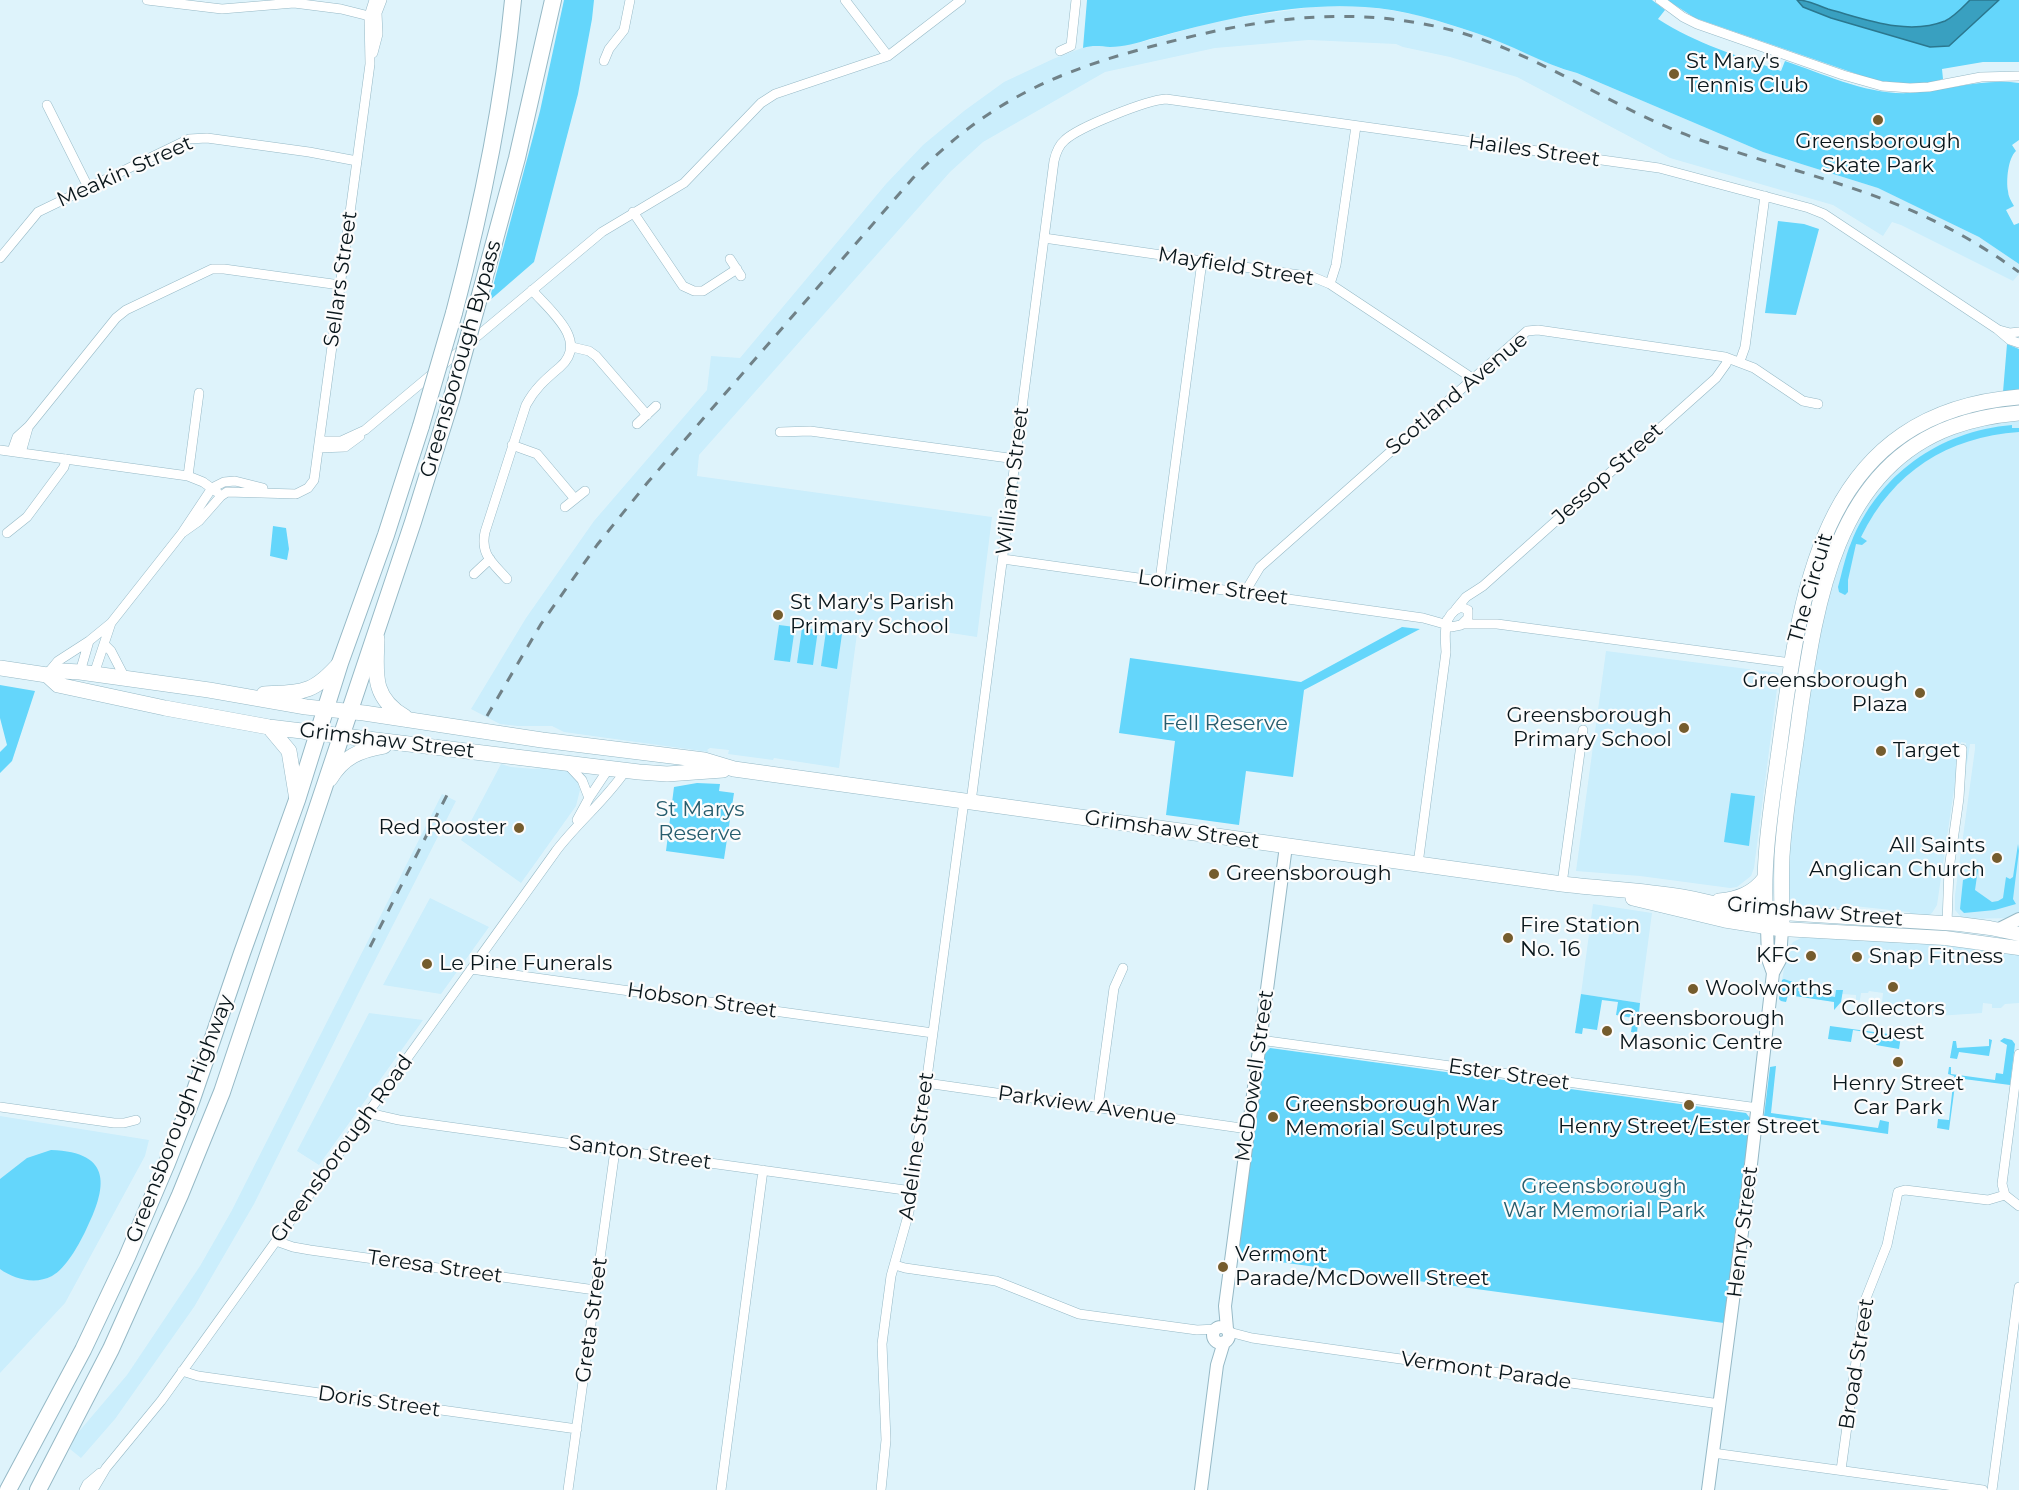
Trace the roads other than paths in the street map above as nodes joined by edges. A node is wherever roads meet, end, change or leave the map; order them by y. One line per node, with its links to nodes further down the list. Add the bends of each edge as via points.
1 (147, 0): 10 (street)
2 (382, 0): 11 (street, Sellars Street)
3 (513, 0): 71 (highway, Greensborough Bypass, bridge, via 506,62 470,252 421,426)
4 (553, 0): 68 (highway, Greensborough Bypass, bridge, via 517,158 451,400)
5 (630, 0): 14 (street, via 624,30)
6 (845, 0): 13 (street)
7 (962, 0): 13 (street)
8 (1076, 0): 12 (street, via 1076,44)
9 (1660, 0): 15 (street, via 1697,24 1869,84 1910,88 1981,77)
10 (207, 4): 11 (street, via 230,9 294,3)
11 (373, 10): 18 (street, Sellars Street, via 378,34)
12 (1060, 51)
13 (888, 56): 22 (street, via 769,98 755,108 693,176)
14 (604, 61)
15 (2019, 78)
16 (47, 105): 20 (street)
17 (1356, 126): 19 (street, Hailes Street, via 1161,99 1074,133 1062,142); 21 (street, Hailes Street, via 1659,168); 27 (street)
18 (357, 158): 20 (street, Meakin Street, via 194,138); 28 (street, Sellars Street)
19 (1054, 160): 23 (street, William Street)
20 (88, 187): 24 (street, Meakin Street, via 38,212)
21 (1765, 196): 30 (street, Hailes Street, via 1824,214); 35 (street)
22 (633, 212): 25 (street, via 688,289 703,291 739,273); 29 (street, via 602,232)
23 (1044, 238): 26 (street, Mayfield Street); 50 (street, William Street)
24 (0, 258)
25 (730, 259)
26 (1202, 261): 27 (street, Mayfield Street, via 1307,276); 64 (street)
27 (1330, 284): 36 (street, Mayfield Street)
28 (340, 285): 45 (street, Sellars Street); 48 (street, via 208,270 119,314 29,426)
29 (532, 290): 33 (street, via 567,332); 45 (street, via 365,429 341,441)
30 (1997, 329): 31 (street, Hailes Street); 32 (street, Hailes Street)
31 (2019, 332)
32 (2019, 344)
33 (572, 347): 42 (street, via 596,356); 46 (street, via 567,360 531,395)
34 (1728, 358): 35 (street, Scotland Avenue); 36 (street, Scotland Avenue, via 1534,330 1523,333); 66 (street, Jessop Street, via 1716,378 1466,597)
35 (1740, 362): 39 (street, Scotland Avenue, via 1803,401)
36 (1472, 378): 65 (street, Scotland Avenue, via 1260,567)
37 (199, 393): 51 (street)
38 (2019, 397): 72 (main road, The Circuit, via 1978,402 1929,420 1890,445 1858,476 1827,528 1800,612)
39 (1818, 404)
40 (656, 406): 42 (street)
41 (2019, 413): 73 (main road, The Circuit, via 1968,421 1935,434 1906,453 1869,488 1848,522 1833,560 1815,620)
42 (647, 415): 43 (street)
43 (637, 424)
44 (780, 432): 50 (street, via 810,430)
45 (319, 444): 54 (street, Sellars Street, via 314,480 304,491)
46 (512, 445): 56 (street, via 537,454); 61 (street, via 483,540)
47 (0, 450): 48 (street)
48 (17, 452): 49 (street)
49 (66, 459): 51 (street); 58 (street, via 27,517)
50 (1016, 459): 60 (street, William Street)
51 (188, 476): 52 (street)
52 (212, 488): 54 (street, via 235,481); 55 (street); 59 (street)
53 (585, 491): 56 (street)
54 (274, 492): 55 (street, via 231,492)
55 (220, 496): 59 (street, via 199,521)
56 (575, 499): 57 (street)
57 (565, 507)
58 (7, 533)
59 (182, 533): 67 (street)
60 (1003, 559): 64 (street, Lorimer Street); 97 (street, William Street)
61 (490, 560): 62 (street); 63 (street)
62 (474, 574)
63 (507, 579)
64 (1160, 580): 65 (street, Lorimer Street)
65 (1245, 592): 66 (street, Lorimer Street, via 1423,618)
66 (1456, 619): 72 (street, Lorimer Street); 100 (street, Jessop Street, via 1446,652)
67 (111, 623): 69 (street); 70 (street)
68 (377, 630): 81 (highway, Greensborough Bypass); 82 (main road, via 378,688 387,704)
69 (89, 641): 75 (street); 76 (street, via 58,661)
70 (104, 644): 75 (street); 77 (street)
71 (340, 663): 79 (main road, via 326,679 306,691); 80 (highway, Greensborough Bypass)
72 (1791, 663): 73 (main road); 101 (main road, The Circuit)
73 (1807, 665): 105 (main road, The Circuit, via 1783,841)
74 (0, 668): 76 (main road, Grimshaw Street)
75 (87, 673): 76 (main road, Grimshaw Street, via 62,670); 77 (main road, Grimshaw Street); 78 (main road)
76 (47, 675): 78 (main road, Grimshaw Street, via 58,685)
77 (124, 678): 79 (main road, Grimshaw Street)
78 (84, 691): 83 (main road, Grimshaw Street)
79 (240, 696): 80 (main road, Grimshaw Street)
80 (325, 710): 81 (main road, Grimshaw Street); 85 (highway, Greensborough Bypass)
81 (349, 711): 82 (main road, Grimshaw Street); 86 (highway, Greensborough Bypass)
82 (408, 719): 89 (main road, Grimshaw Street)
83 (268, 727): 85 (main road, Grimshaw Street); 96 (main road, via 289,751)
84 (1583, 730): 102 (street)
85 (318, 733): 86 (main road, Grimshaw Street); 96 (highway, Greensborough Highway)
86 (341, 737): 87 (main road, Grimshaw Street); 94 (highway, Greensborough Highway)
87 (401, 742): 90 (main road, Grimshaw Street); 94 (main road, via 354,754 342,762)
88 (1962, 748): 108 (street)
89 (628, 751): 91 (main road, Greensborough Road); 92 (main road, Grimshaw Street, via 704,760); 93 (main road)
90 (565, 762): 91 (main road, Grimshaw Street); 95 (street, via 582,780)
91 (609, 768): 93 (main road, Grimshaw Street); 95 (street, Greensborough Road)
92 (734, 769): 93 (main road, Grimshaw Street, via 668,774); 97 (main road, Grimshaw Street)
93 (626, 770): 98 (street, Greensborough Road)
94 (323, 791): 144 (highway, Greensborough Highway, via 222,1092 111,1349)
95 (589, 798): 98 (street, Greensborough Road)
96 (297, 800): 143 (highway, Greensborough Highway, via 167,1163 83,1350)
97 (968, 801): 99 (main road, Grimshaw Street); 115 (street, Adeline Street)
98 (573, 828): 114 (street, Greensborough Road)
99 (1286, 846): 100 (main road, Grimshaw Street); 116 (street, McDowell Street)
100 (1418, 864): 102 (main road, Grimshaw Street)
101 (1765, 878): 104 (main road, via 1742,897); 107 (main road, The Circuit)
102 (1562, 884): 103 (main road, Grimshaw Street)
103 (1610, 891): 104 (main road, Grimshaw Street, via 1645,891); 107 (main road, Grimshaw Street, via 1725,920)
104 (1704, 902): 107 (main road, Grimshaw Street)
105 (1782, 913): 107 (main road, Grimshaw Street); 108 (main road, Grimshaw Street)
106 (2019, 919): 109 (street)
107 (1771, 923): 111 (main road, Grimshaw Street); 121 (street, Henry Street, via 1780,960 1773,973)
108 (1947, 923): 109 (main road, Grimshaw Street); 111 (main road)
109 (1999, 929): 110 (main road, Grimshaw Street)
110 (2019, 934)
111 (1946, 938): 112 (main road, Grimshaw Street)
112 (2019, 948)
113 (1122, 968): 120 (street, via 1114,988)
114 (471, 969): 115 (street, Hobson Street); 122 (street, Greensborough Road)
115 (933, 1033): 118 (street, Adeline Street)
116 (1260, 1040): 121 (street, Ester Street); 124 (street, McDowell Street)
117 (2019, 1054): 128 (street, via 2002,1184)
118 (926, 1083): 120 (street, Parkview Avenue); 127 (street, Adeline Street)
119 (0, 1107): 123 (street, via 114,1123)
120 (1098, 1107): 124 (street, Parkview Avenue)
121 (1758, 1108): 137 (street, Henry Street)
122 (368, 1113): 125 (street, Santon Street); 130 (street, Greensborough Road)
123 (136, 1120)
124 (1248, 1129): 135 (street, McDowell Street)
125 (615, 1150): 126 (street, Santon Street); 133 (street, Greta Street)
126 (763, 1170): 127 (street, Santon Street); 148 (street)
127 (912, 1191): 131 (street, Adeline Street)
128 (2004, 1195): 129 (street); 141 (street, Broad Street, via 1988,1200 1898,1192 1886,1251 1864,1303)
129 (2019, 1206)
130 (276, 1241): 133 (street, Teresa Street, via 310,1250); 136 (street, Greensborough Road)
131 (895, 1265): 135 (street, Vermont Parade, via 996,1281 1079,1314); 149 (street, Adeline Street, via 882,1344 886,1440)
132 (2019, 1287): 134 (street)
133 (595, 1290): 138 (street, Greta Street)
134 (2017, 1323): 153 (street)
135 (1221, 1334): 137 (street, Vermont Parade); 150 (street, McDowell Street)
136 (182, 1371): 138 (street, Doris Street); 140 (street, Greensborough Road)
137 (1720, 1404): 139 (street, Henry Street)
138 (577, 1429): 147 (street, Greta Street)
139 (1713, 1453): 141 (street); 151 (street, Henry Street)
140 (106, 1468): 145 (street, Greensborough Road); 146 (street, Greensborough Road)
141 (1841, 1470): 142 (street)
142 (1946, 1487): 152 (street)
143 (8, 1490)
144 (38, 1490)
145 (84, 1490)
146 (93, 1490)
147 (568, 1490)
148 (721, 1490)
149 (881, 1490)
150 (1201, 1490)
151 (1708, 1490)
152 (1983, 1490)
153 (1992, 1490)

